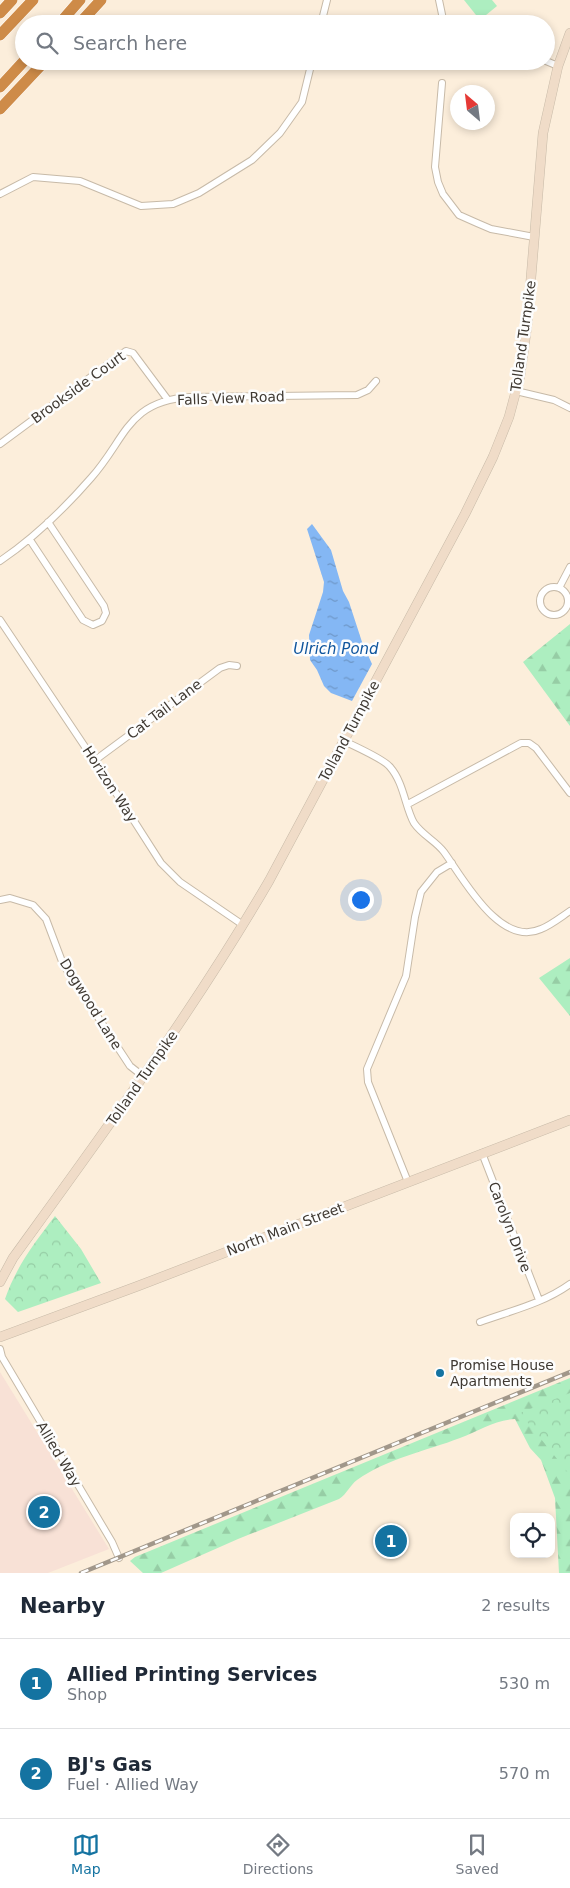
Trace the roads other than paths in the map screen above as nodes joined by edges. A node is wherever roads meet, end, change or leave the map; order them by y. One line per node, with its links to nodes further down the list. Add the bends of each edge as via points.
1 (12, 0): 7 (highway)
2 (33, 0): 8 (highway)
3 (80, 0): 9 (highway)
4 (101, 0): 10 (highway)
5 (327, 0): 11 (street)
6 (440, 0): 12 (street)
7 (0, 13)
8 (19, 15)
9 (67, 15)
10 (87, 15)
11 (323, 15)
12 (442, 15)
13 (15, 19): 15 (highway)
14 (570, 33): 17 (street, Tolland Turnpike)
15 (0, 35)
16 (555, 65): 17 (street)
17 (558, 66): 25 (street, Tolland Turnpike, via 543,133)
18 (15, 70): 22 (highway)
19 (37, 70): 23 (highway)
20 (310, 70): 24 (street, via 302,102 280,133 252,160 199,193 173,204 141,206 80,181 33,177)
21 (442, 83): 25 (street, via 435,167 443,194 459,215 477,224)
22 (0, 86)
23 (0, 109)
24 (0, 194)
25 (534, 237): 27 (street, Tolland Turnpike, via 527,326)
26 (376, 381): 28 (street, Falls View Road, via 367,391 356,395 197,396)
27 (516, 391): 29 (street); 38 (street, Tolland Turnpike, via 493,457 465,514)
28 (168, 400): 30 (street, Brookside Court, via 133,353 126,350); 31 (street, Falls View Road, via 132,419 92,477)
29 (570, 408)
30 (0, 444)
31 (48, 522): 32 (street, Falls View Road); 32 (street, via 104,606 106,614 102,621 93,625 83,620)
32 (30, 540): 33 (street, Falls View Road)
33 (0, 561)
34 (570, 567): 35 (street)
35 (559, 588): 35 (street, via 546,589 541,596 541,605 550,614 559,613 566,607 566,594)
36 (0, 620): 39 (street, Horizon Way)
37 (237, 666): 39 (street, Cat Tail Lane, via 220,668)
38 (344, 741): 41 (street, via 389,766); 45 (street, Tolland Turnpike)
39 (94, 761): 45 (street, Horizon Way, via 166,869)
40 (570, 793): 41 (street, via 536,748 521,743)
41 (408, 804): 42 (street, via 414,822 440,847)
42 (452, 864): 44 (street, via 475,898 509,928 526,932 540,930); 49 (street, via 437,872 421,892 406,976 367,1069 368,1082)
43 (0, 900): 46 (street, Dogwood Lane, via 10,898 33,905 46,920 63,964 130,1066)
44 (570, 911)
45 (243, 925): 46 (street, Tolland Turnpike)
46 (144, 1077): 50 (street, Tolland Turnpike, via 13,1258)
47 (570, 1120): 48 (street, North Main Street)
48 (482, 1153): 49 (street, North Main Street); 52 (street, Carolyn Drive)
49 (408, 1182): 54 (street, North Main Street)
50 (0, 1282)
51 (570, 1284): 52 (street)
52 (539, 1300): 53 (street)
53 (480, 1322)
54 (0, 1336)
55 (0, 1350): 56 (street, Allied Way)
56 (119, 1558)

